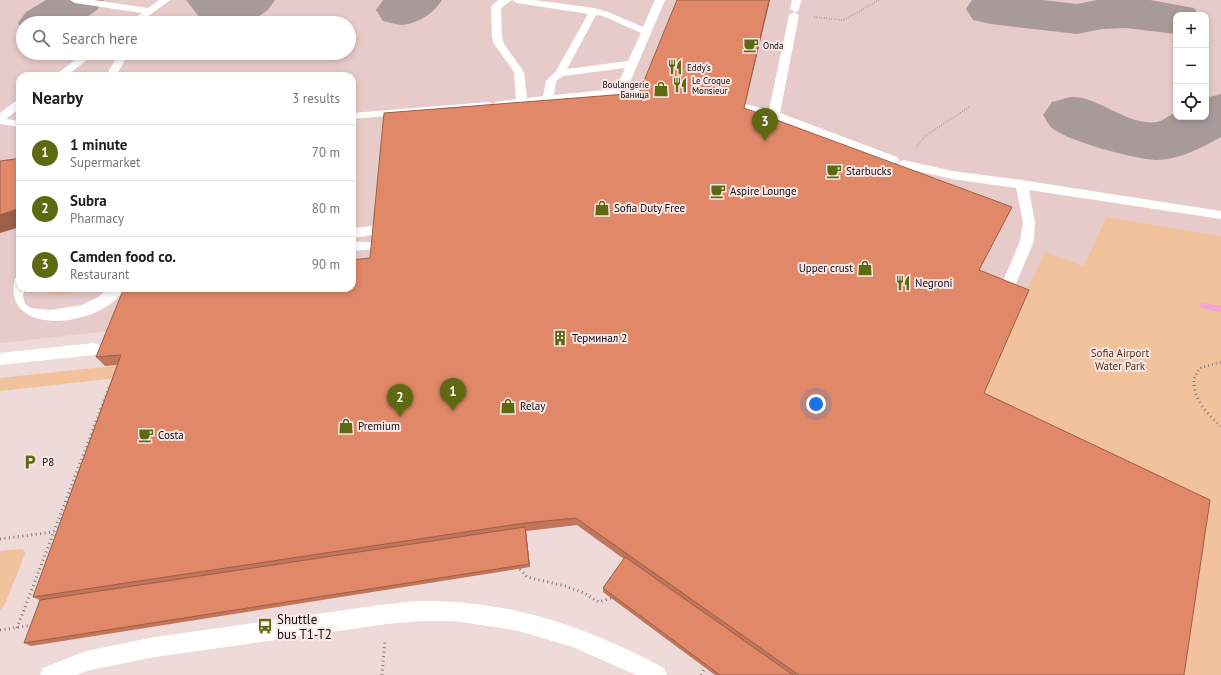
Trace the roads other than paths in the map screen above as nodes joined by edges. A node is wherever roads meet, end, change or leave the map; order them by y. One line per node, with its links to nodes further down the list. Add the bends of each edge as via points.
1 (75, 0): 7 (lane)
2 (165, 0): 7 (lane)
3 (507, 0): 20 (lane, via 496,7 497,38 520,72)
4 (517, 0): 8 (lane)
5 (660, 0): 10 (lane)
6 (796, 8): 23 (lane)
7 (150, 11): 9 (lane)
8 (594, 11): 10 (lane); 16 (lane)
9 (143, 16)
10 (646, 32): 13 (lane)
11 (81, 60): 14 (lane)
12 (120, 60): 15 (lane)
13 (632, 64): 16 (lane); 18 (lane)
14 (64, 72)
15 (113, 72)
16 (560, 73): 19 (lane, via 549,83)
17 (643, 91): 18 (lane)
18 (620, 92): 19 (lane)
19 (548, 100): 20 (lane)
20 (522, 102): 24 (lane)
21 (16, 106): 25 (lane)
22 (745, 107): 23 (lane)
23 (774, 115): 27 (lane, via 898,162 952,175)
24 (356, 116)
25 (0, 119): 26 (lane)
26 (16, 123)
27 (1021, 184): 28 (lane); 35 (lane, via 1030,222 1027,241)
28 (1221, 215)
29 (373, 231): 30 (lane)
30 (356, 233)
31 (356, 246): 32 (lane)
32 (373, 246)
33 (16, 290): 34 (lane, via 12,298 13,305 18,311 27,316 41,317 85,310 110,298)
34 (115, 292)
35 (1005, 293)
36 (94, 349): 37 (lane)
37 (0, 359)
38 (50, 675): 39 (lane, via 86,661 155,647 422,611 500,616 539,625 586,640)
39 (657, 675)

